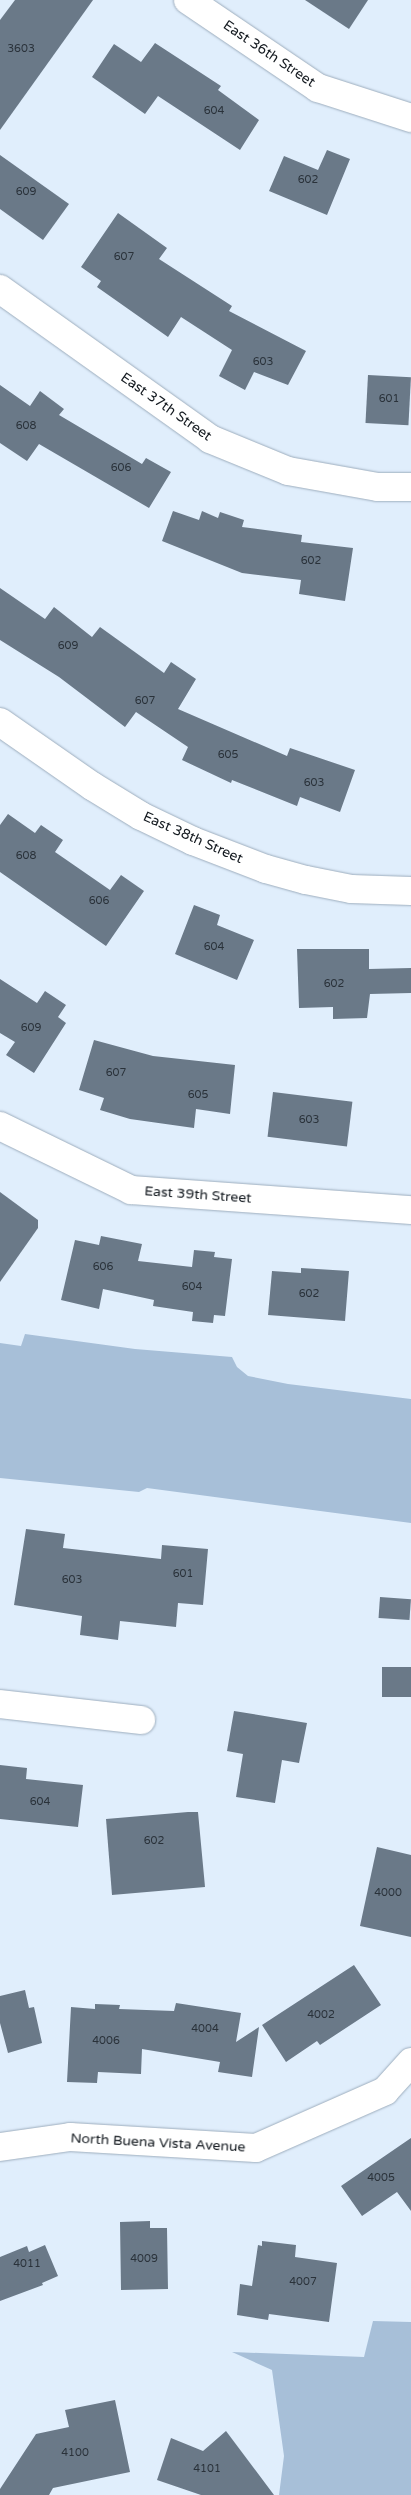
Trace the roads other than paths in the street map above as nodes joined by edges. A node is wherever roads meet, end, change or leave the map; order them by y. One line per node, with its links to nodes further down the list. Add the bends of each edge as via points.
1 (188, 0): 2 (street, East 36th Street, via 318,88)
2 (411, 118)
3 (0, 289): 4 (street, East 37th Street, via 210,439 288,471 378,487)
4 (411, 487)
5 (0, 722): 6 (street, East 38th Street, via 92,786 141,816 193,841 266,870 306,880 351,889)
6 (411, 892)
7 (0, 1126): 8 (street, East 39th Street, via 131,1190)
8 (411, 1210)
9 (0, 1704): 10 (street)
10 (141, 1720)
11 (411, 2062): 12 (street, North Buena Vista Avenue, via 385,2091 256,2148 70,2137)
12 (0, 2147)

